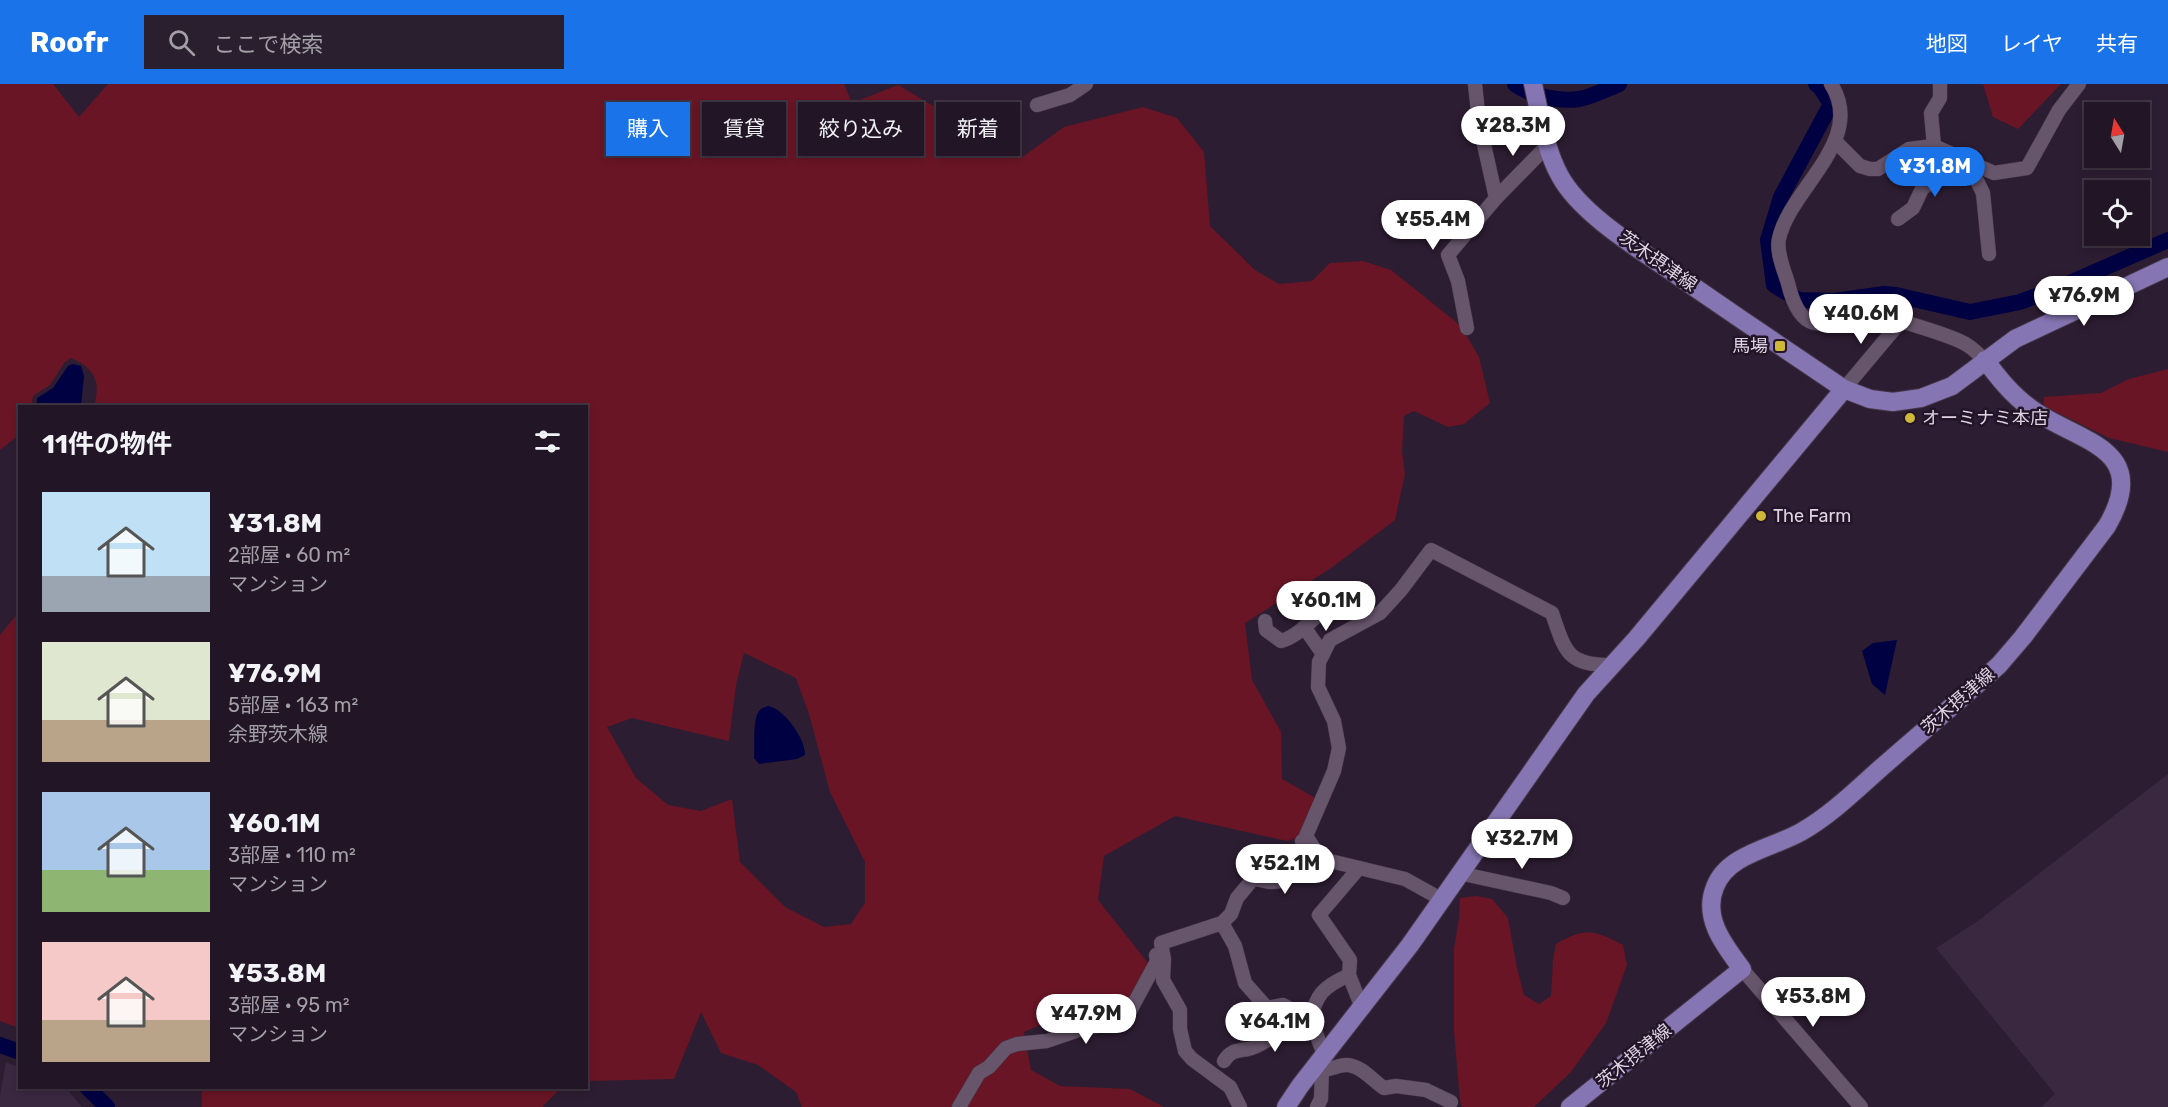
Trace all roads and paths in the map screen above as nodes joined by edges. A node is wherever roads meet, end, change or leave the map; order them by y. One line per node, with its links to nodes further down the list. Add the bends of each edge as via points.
1 (1083, 84): 7 (street, via 1070,95)
2 (1474, 84): 12 (street)
3 (1533, 84): 10 (main road, 茨木摂津線)
4 (1831, 84): 8 (street, via 1838,95)
5 (1940, 84): 9 (street, via 1940,98 1931,113)
6 (2079, 84): 11 (street, via 2059,110 2027,168 1994,173)
7 (1037, 105)
8 (1836, 142): 9 (street, via 1860,166 1870,169 1878,169 1909,149); 16 (street, via 1791,211 1778,240 1793,301 1813,323 1873,315)
9 (1934, 146): 11 (street)
10 (1549, 147): 12 (street); 19 (main road, 茨木摂津線, via 1560,177 1602,221)
11 (1967, 160): 13 (street, via 1922,189 1913,208); 14 (street, via 1983,193)
12 (1496, 198): 17 (street, via 1448,255 1458,281)
13 (1898, 219)
14 (1989, 254)
15 (2168, 267): 18 (main road, via 2015,339)
16 (1901, 321): 18 (street, via 1966,344); 19 (street)
17 (1467, 328)
18 (1985, 360): 19 (main road, 茨木摂津線, via 1952,386 1921,398 1893,402); 32 (main road, 茨木摂津線, via 2006,387 2030,408 2099,445 2113,459 2122,485 2115,513 1999,665 1825,816 1791,838 1743,858 1722,874 1712,896 1714,922 1722,943)
19 (1844, 389): 24 (main road, via 1636,639)
20 (1320, 613): 22 (street)
21 (1265, 621): 22 (street, via 1266,630 1281,641)
22 (1304, 627): 23 (street)
23 (1323, 654): 24 (street, via 1330,640 1380,613 1431,550 1552,613 1561,639 1575,660); 25 (street, via 1318,687 1334,721 1339,748 1334,771)
24 (1610, 665): 27 (main road)
25 (1306, 836): 26 (street, via 1326,860); 30 (street, via 1302,841 1310,855 1308,860 1287,879 1252,880)
26 (1359, 868): 29 (street, via 1405,879); 33 (street, via 1319,915 1350,960)
27 (1463, 870): 28 (street, via 1468,875); 29 (main road)
28 (1563, 898)
29 (1441, 899): 34 (main road)
30 (1222, 922): 31 (street); 35 (street, via 1235,946 1245,983 1267,1008 1282,1005)
31 (1161, 943): 39 (street, via 1157,961 1131,1010 1116,1022 1006,1048 979,1073); 40 (street, via 1163,980 1180,1010 1185,1051 1230,1087)
32 (1742, 969): 43 (main road, 茨木摂津線); 44 (street)
33 (1349, 975): 34 (street); 35 (street, via 1323,990)
34 (1362, 1008): 37 (main road)
35 (1306, 1019): 36 (street, via 1251,1048 1236,1050); 37 (street, via 1317,1031)
36 (1224, 1061)
37 (1321, 1068): 38 (street, via 1352,1066 1384,1088 1426,1090); 41 (main road); 42 (street, via 1321,1099)
38 (1451, 1102)
39 (959, 1107)
40 (1240, 1107)
41 (1286, 1107)
42 (1317, 1107)
43 (1570, 1107)
44 (1861, 1107)

